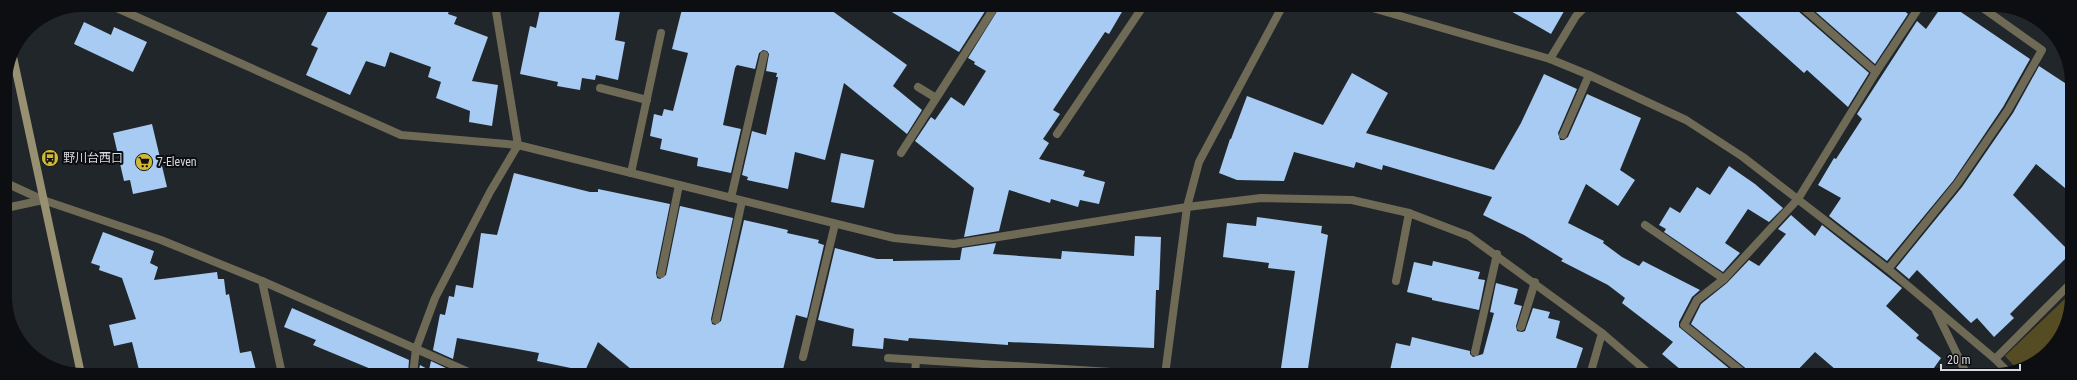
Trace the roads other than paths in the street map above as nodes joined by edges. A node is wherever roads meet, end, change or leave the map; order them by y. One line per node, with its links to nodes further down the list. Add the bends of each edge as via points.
1 (126, 12): 23 (street, via 401,135)
2 (496, 12): 23 (street)
3 (991, 12): 19 (street)
4 (1139, 12): 21 (street)
5 (1279, 12): 33 (street, via 1199,162)
6 (1383, 12): 13 (street)
7 (1580, 12): 13 (street)
8 (1808, 12): 15 (street)
9 (1916, 12): 15 (street)
10 (1988, 12): 38 (street, via 2042,50 2008,110 1957,184)
11 (661, 33): 20 (street)
12 (764, 55): 28 (street)
13 (1550, 59): 16 (street)
14 (14, 64): 30 (street)
15 (1876, 72): 29 (street)
16 (1589, 75): 22 (street); 29 (street, via 1686,120 1744,157)
17 (918, 87): 19 (street)
18 (600, 88): 20 (street)
19 (936, 98): 24 (street)
20 (647, 100): 25 (street)
21 (1057, 134)
22 (1563, 135)
23 (518, 145): 25 (street); 49 (street, via 490,192 435,298)
24 (901, 153)
25 (631, 173): 26 (street)
26 (679, 185): 28 (street); 39 (street)
27 (12, 186): 30 (street)
28 (731, 198): 31 (street)
29 (1798, 199): 38 (street); 40 (street)
30 (43, 200): 32 (street); 41 (street, via 160,240); 56 (street)
31 (742, 201): 35 (street); 46 (street)
32 (12, 207)
33 (1186, 207): 34 (street, via 1261,198 1292,198 1352,200); 35 (street, via 954,244 894,238); 62 (street)
34 (1409, 213): 37 (street, via 1469,236); 42 (street)
35 (835, 224): 51 (street)
36 (1645, 225): 40 (street)
37 (1497, 254): 43 (street); 50 (street)
38 (1888, 269): 45 (street)
39 (661, 274)
40 (1724, 279): 65 (street, via 1697,300 1684,325)
41 (262, 281): 49 (street); 57 (street)
42 (1396, 281)
43 (1535, 282): 47 (street); 48 (street)
44 (2065, 289): 53 (street)
45 (1934, 309): 53 (street); 66 (street)
46 (716, 320)
47 (1521, 327)
48 (1602, 333): 63 (street); 64 (street)
49 (416, 349): 58 (street); 59 (street)
50 (1475, 352)
51 (803, 357)
52 (888, 358): 54 (street)
53 (1995, 359): 55 (street)
54 (916, 360): 60 (street); 61 (street)
55 (2003, 367)
56 (81, 368)
57 (281, 368)
58 (414, 368)
59 (459, 368)
60 (915, 368)
61 (1046, 368)
62 (1166, 368)
63 (1592, 368)
64 (1643, 368)
65 (1737, 368)
66 (1964, 368)

